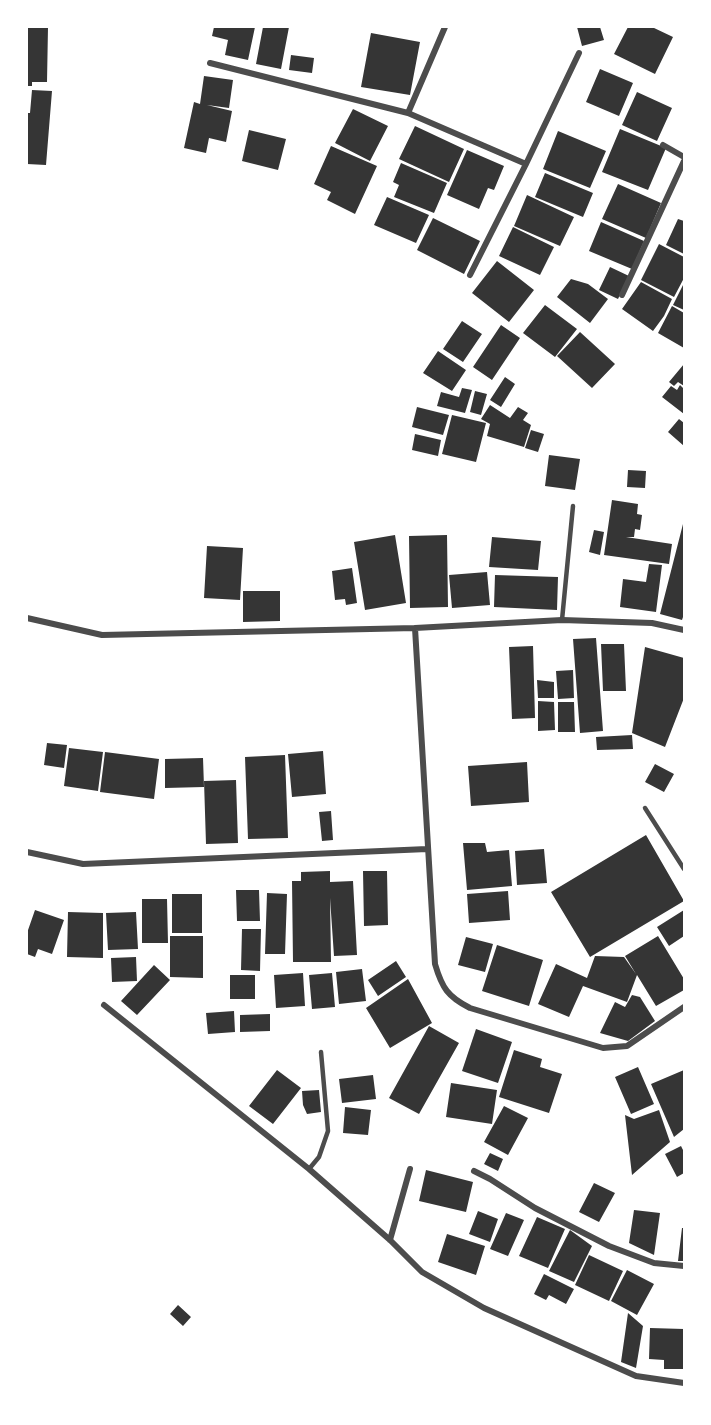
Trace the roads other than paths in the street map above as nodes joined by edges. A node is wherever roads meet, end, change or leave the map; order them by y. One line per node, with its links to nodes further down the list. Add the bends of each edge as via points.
1 (445, 27): 4 (street)
2 (579, 53): 7 (street)
3 (210, 63): 4 (street)
4 (408, 113): 7 (street)
5 (663, 145): 6 (street)
6 (684, 159): 9 (street)
7 (526, 164): 8 (street)
8 (470, 275)
9 (622, 295)
10 (573, 506): 12 (lane)
11 (27, 618): 13 (street, via 102,634)
12 (562, 620): 13 (street); 14 (street, via 652,623)
13 (414, 628): 16 (street)
14 (684, 630)
15 (645, 808): 18 (lane)
16 (427, 849): 17 (street, via 83,864); 20 (street, via 435,964 441,984 454,1000 603,1048 627,1046)
17 (27, 852)
18 (684, 869)
19 (104, 1005): 22 (street)
20 (684, 1007)
21 (321, 1052): 22 (lane, via 328,1131 319,1157)
22 (309, 1169): 25 (street)
23 (410, 1169): 25 (street)
24 (474, 1171): 26 (street, via 609,1246 654,1263)
25 (390, 1240): 27 (street, via 422,1272 484,1308 636,1376)
26 (684, 1266)
27 (684, 1383)

